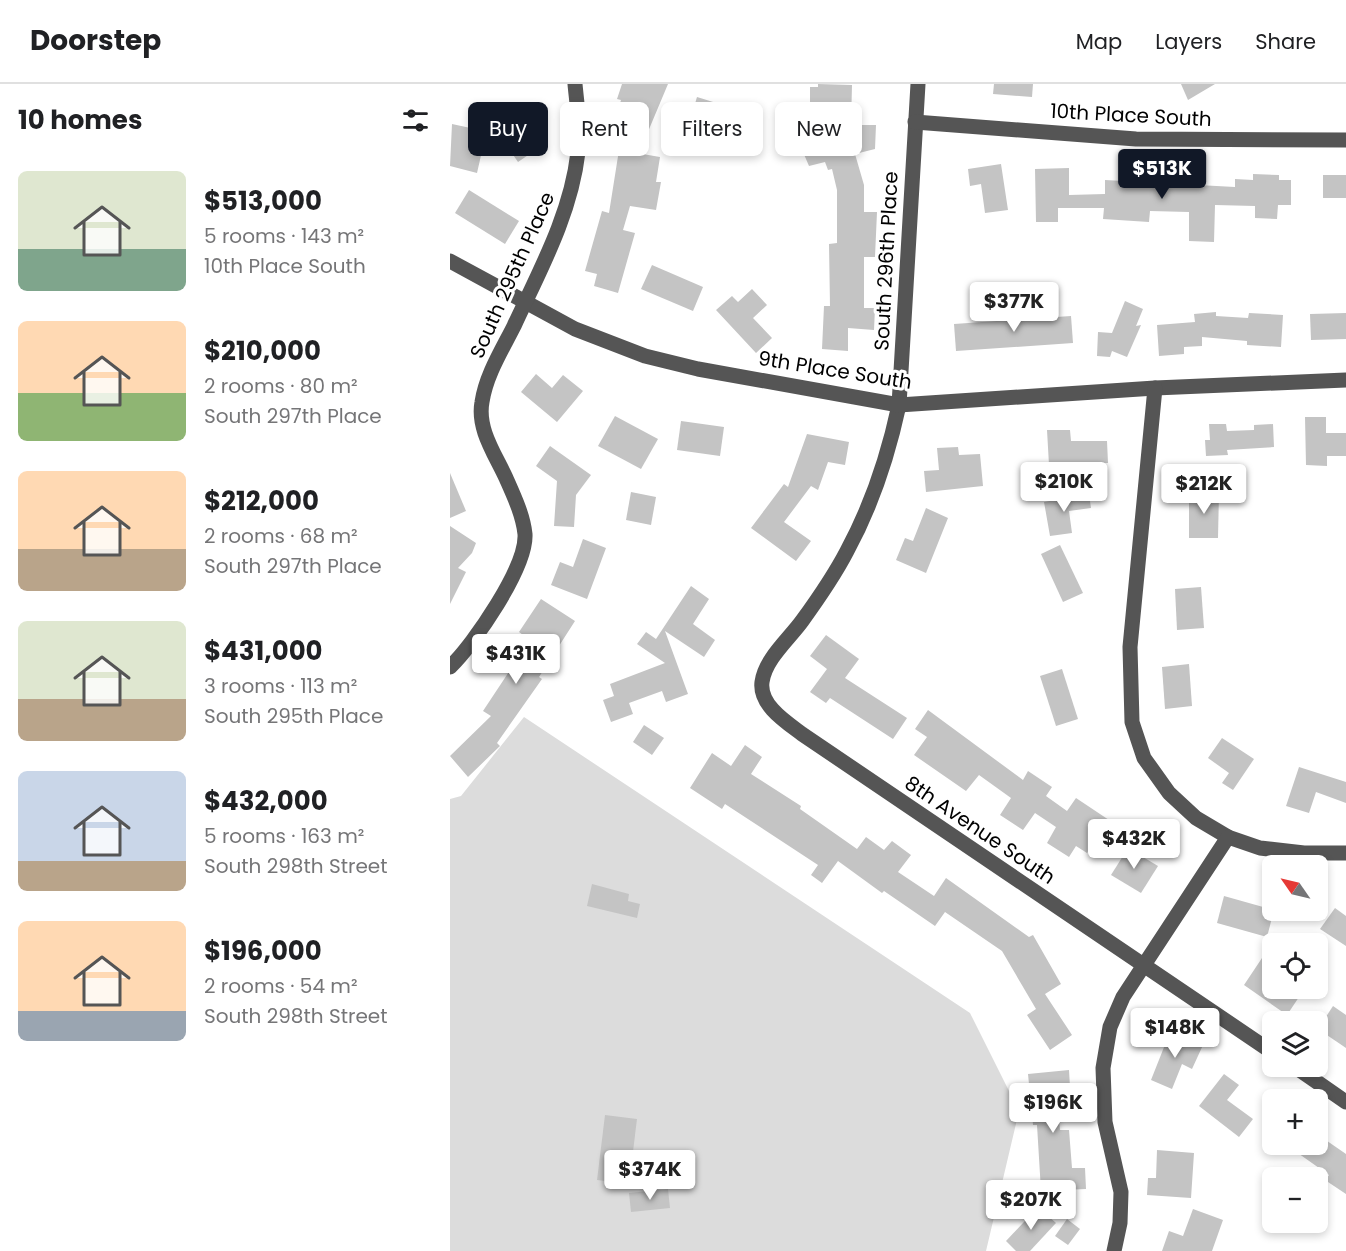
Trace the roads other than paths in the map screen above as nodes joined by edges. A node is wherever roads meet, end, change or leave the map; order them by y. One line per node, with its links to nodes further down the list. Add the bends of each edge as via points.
1 (575, 84): 6 (street, South 295th Place, via 579,150 572,186 559,230)
2 (918, 84): 3 (street, South 296th Place)
3 (915, 122): 4 (street, 10th Place South, via 1136,139); 9 (street, South 296th Place)
4 (1346, 140)
5 (450, 261): 6 (street, 9th Place South)
6 (525, 303): 9 (street, 9th Place South, via 575,329 645,356); 10 (street, South 295th Place, via 489,380 481,409 486,437 522,518 524,546 496,605)
7 (1346, 380): 8 (street, 9th Place South)
8 (1155, 388): 9 (street, 9th Place South); 12 (street, via 1130,647 1132,722 1144,758 1169,793 1196,818)
9 (899, 405): 11 (street, South 296th Place, via 888,454 869,507 815,603 768,665 762,684)
10 (450, 667)
11 (764, 694): 14 (street, 8th Avenue South, via 774,710 802,734)
12 (1228, 837): 13 (street, via 1260,848); 14 (street)
13 (1346, 853)
14 (1145, 966): 15 (street, 8th Avenue South); 18 (street, via 1110,1027 1104,1068 1105,1122 1121,1192)
15 (1262, 1045)
16 (1310, 1077): 17 (street)
17 (1346, 1102)
18 (1114, 1251)

